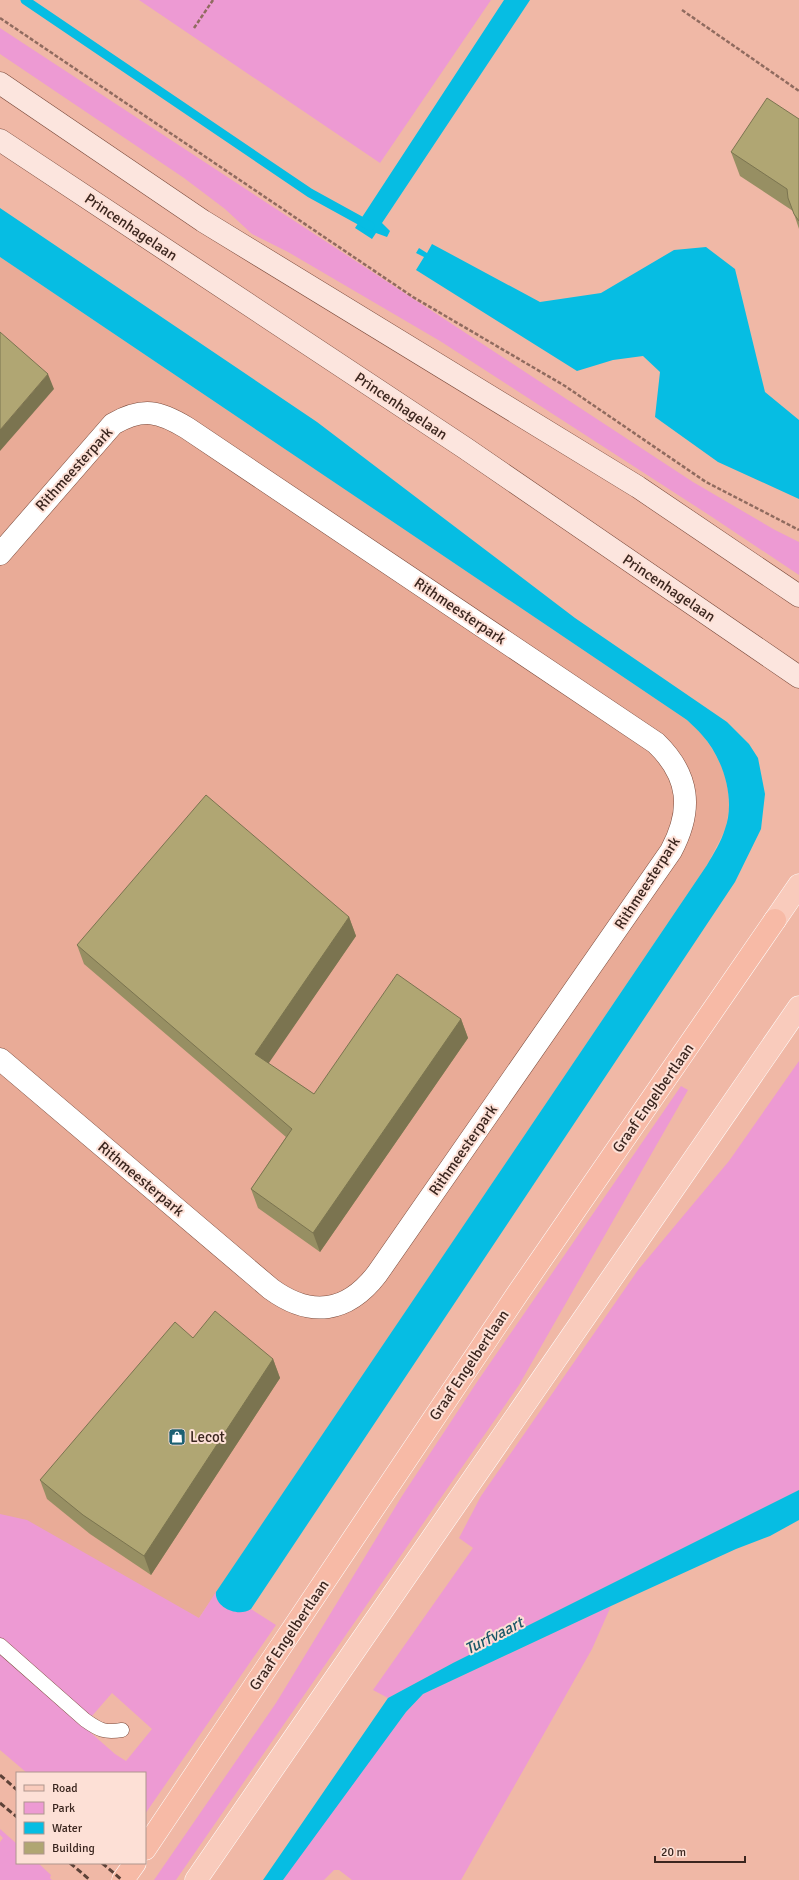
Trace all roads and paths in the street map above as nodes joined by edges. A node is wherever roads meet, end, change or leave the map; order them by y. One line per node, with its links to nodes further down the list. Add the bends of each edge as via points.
1 (213, 0): 4 (path)
2 (682, 10): 6 (path)
3 (0, 18): 8 (path, via 413,297 565,386 706,482)
4 (194, 28)
5 (0, 83): 10 (main road, via 203,221 638,487)
6 (799, 91)
7 (0, 140): 11 (main road, Princenhagelaan, via 464,448)
8 (799, 530)
9 (0, 554): 15 (street, Rithmeesterpark, via 113,424 144,413 167,416 656,743 667,754 682,778 685,808 681,830 671,851 391,1254 367,1287 339,1304 325,1308 309,1308 295,1304 270,1290)
10 (799, 596)
11 (799, 677)
12 (799, 885): 13 (main road, Graaf Engelbertlaan)
13 (775, 920): 18 (highway, Graaf Engelbertlaan, via 518,1294)
14 (799, 1008): 21 (main road)
15 (0, 1059)
16 (0, 1645): 17 (lane, via 98,1729 110,1732)
17 (122, 1730)
18 (146, 1848)
19 (134, 1864): 20 (highway)
20 (123, 1880)
21 (196, 1880)

